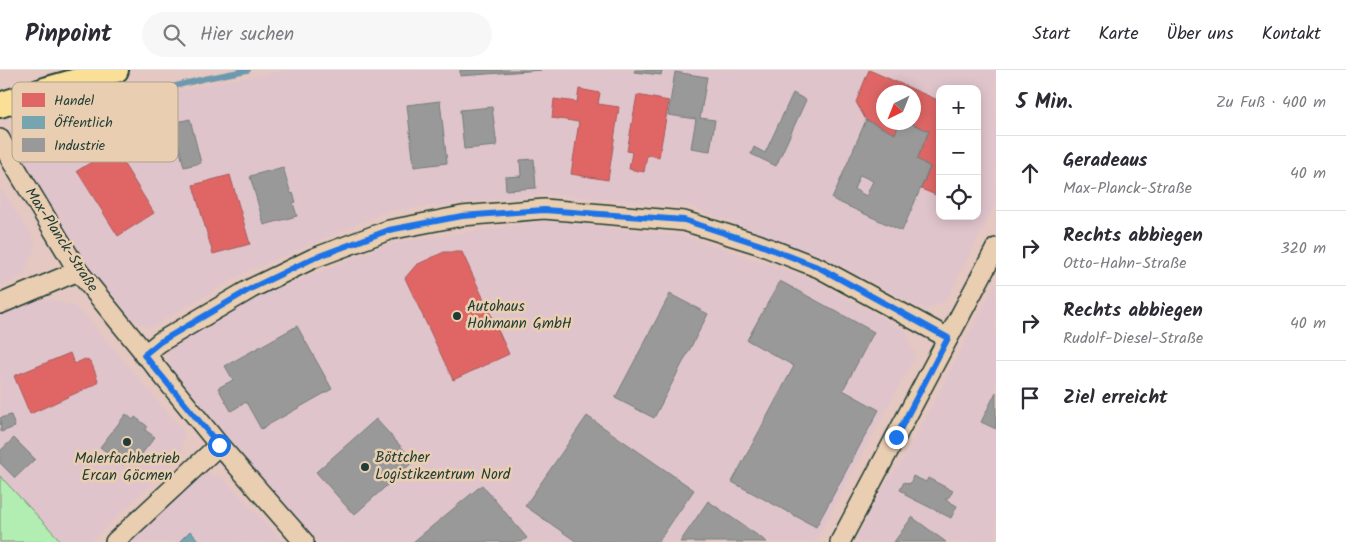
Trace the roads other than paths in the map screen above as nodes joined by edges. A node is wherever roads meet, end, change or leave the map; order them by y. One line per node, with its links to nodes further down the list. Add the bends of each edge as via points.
1 (116, 70): 2 (main road)
2 (73, 82)
3 (12, 101): 4 (main road)
4 (0, 105)
5 (0, 139): 6 (street, Max-Planck-Straße)
6 (12, 161)
7 (13, 162): 9 (street, Max-Planck-Straße)
8 (996, 248): 11 (street)
9 (78, 271): 10 (street); 12 (street, Max-Planck-Straße)
10 (0, 304)
11 (948, 338): 12 (street, via 820,268 684,220 544,210 462,216 389,230 314,258 252,288 160,342); 16 (street)
12 (144, 355): 13 (street, Max-Planck-Straße)
13 (219, 445): 14 (street); 15 (street, Max-Planck-Straße)
14 (116, 542)
15 (304, 542)
16 (840, 542)

